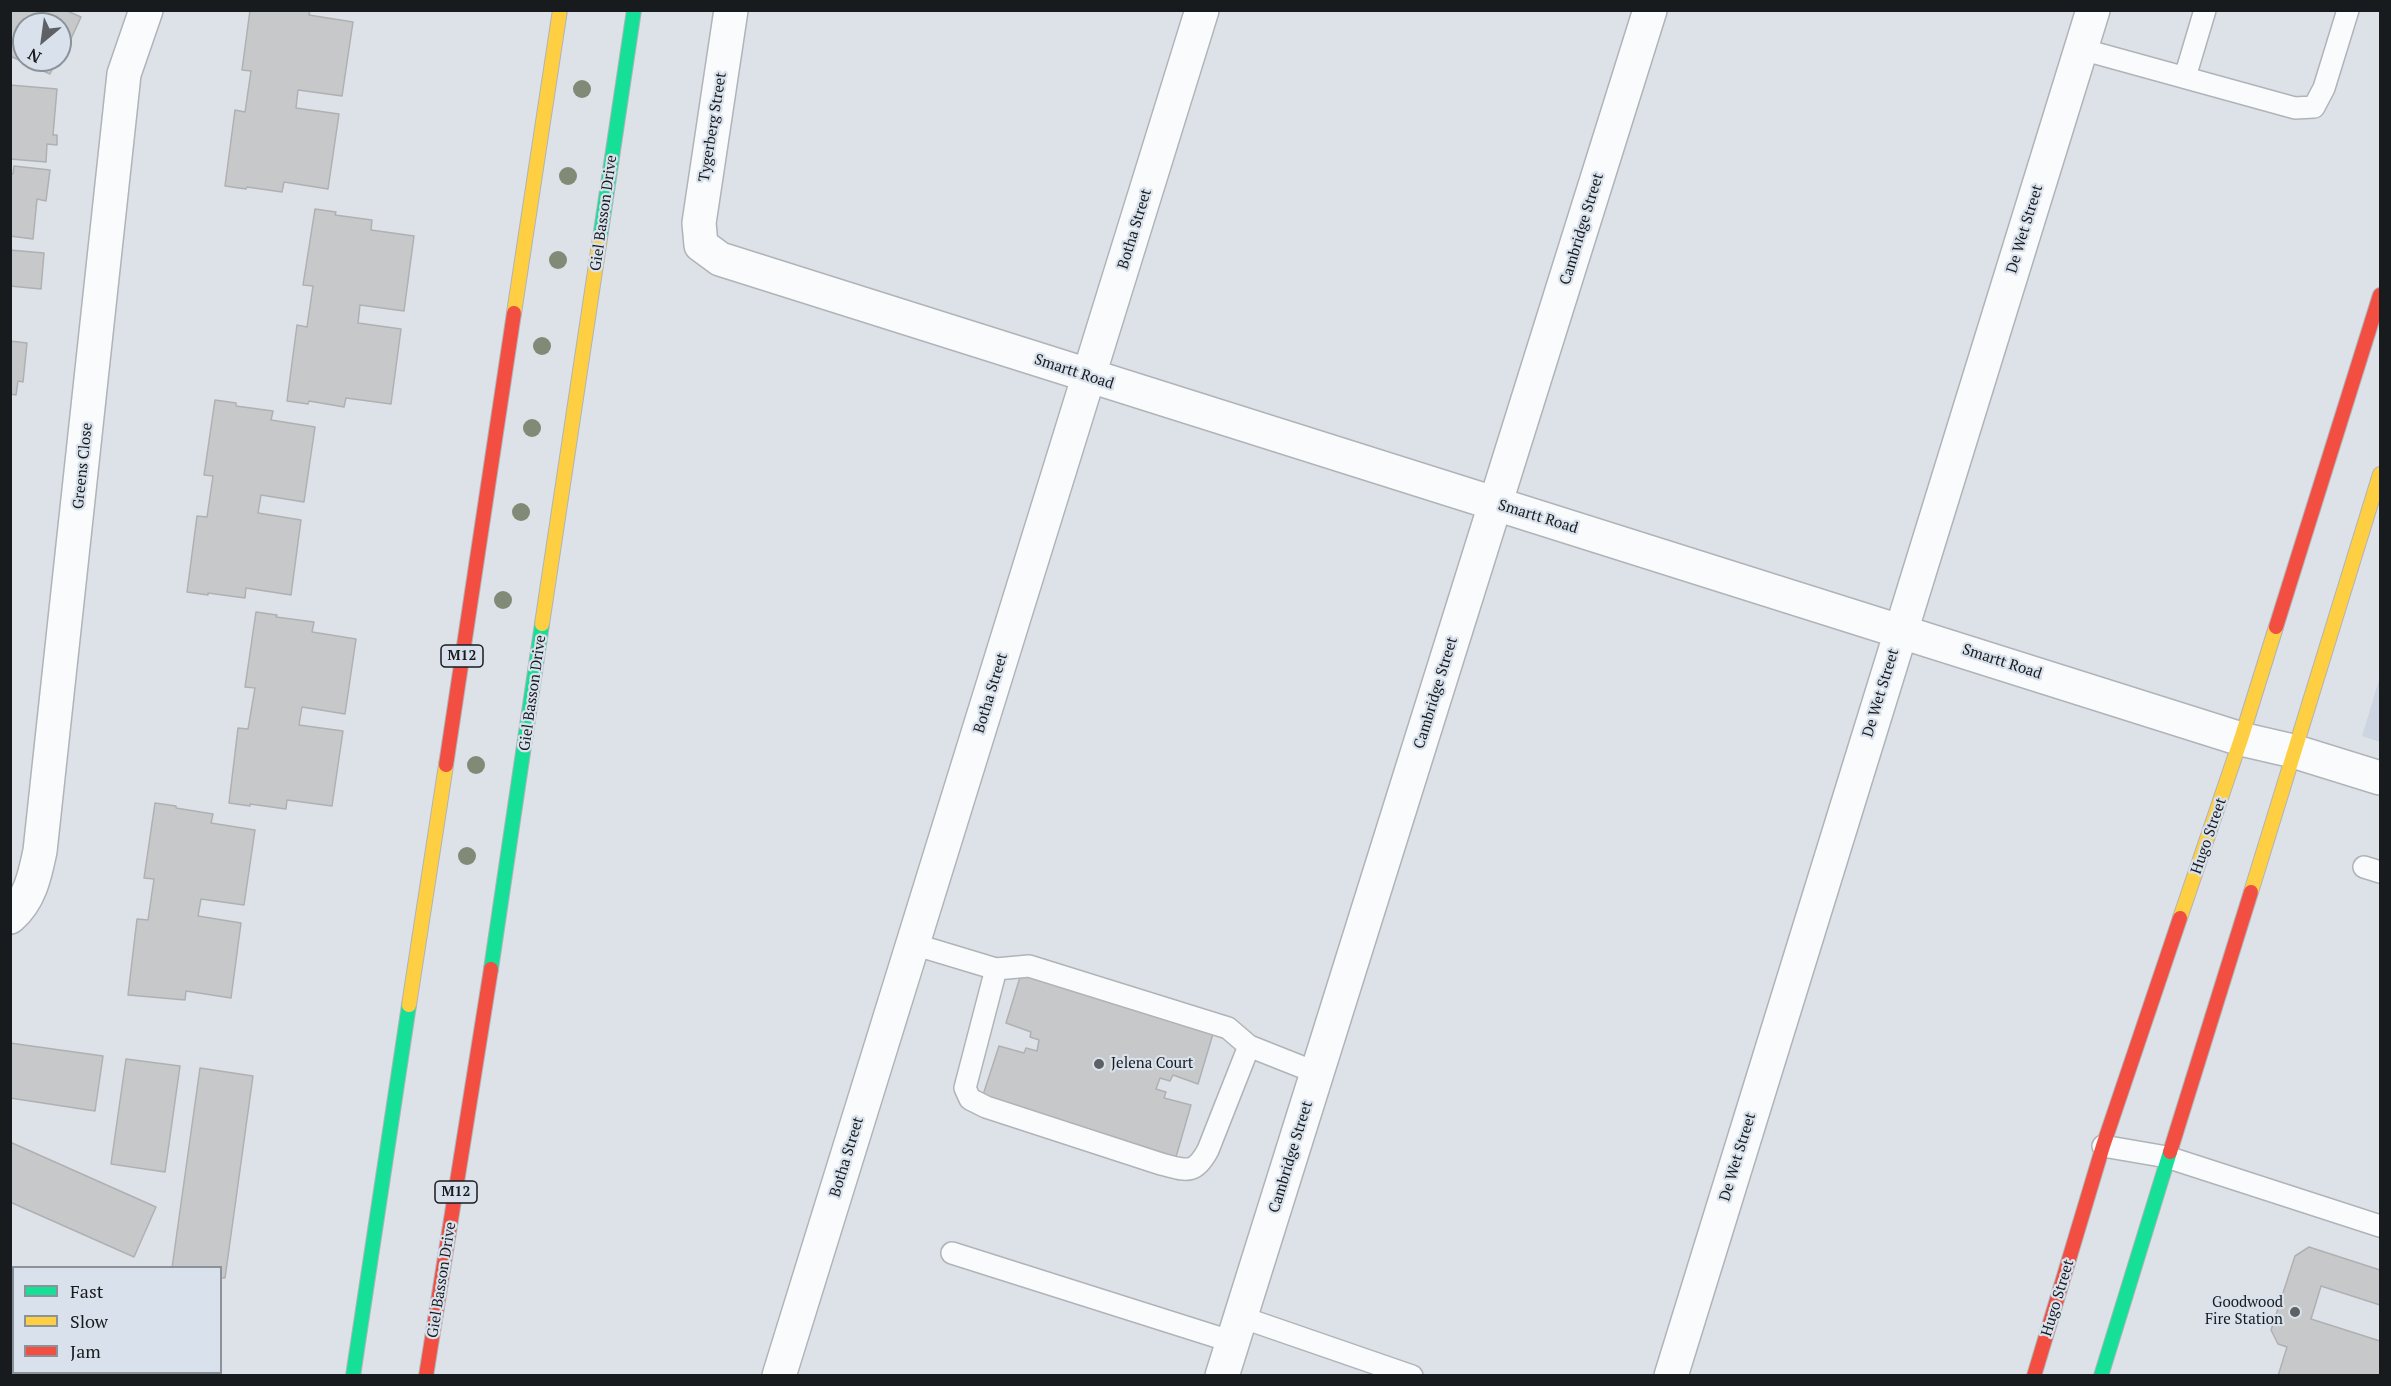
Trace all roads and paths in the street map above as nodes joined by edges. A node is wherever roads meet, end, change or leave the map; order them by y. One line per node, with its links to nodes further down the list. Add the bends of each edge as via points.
1 (146, 10): 21 (street, Greens Close, via 124,74 40,851 33,882 20,909)
2 (560, 10): 31 (main road, M12)
3 (634, 10): 32 (main road, Giel Basson Drive / M12, via 486,1009)
4 (731, 10): 12 (street, Tygerberg Street, via 699,223)
5 (1202, 10): 14 (street, Botha Street)
6 (1650, 10): 16 (street, Cambridge Street)
7 (2093, 10): 10 (street, De Wet Street)
8 (2205, 10): 11 (lane)
9 (2348, 10): 11 (lane, via 2324,88 2314,106 2295,108)
10 (2080, 49): 11 (lane); 17 (street, De Wet Street)
11 (2185, 76)
12 (701, 244): 14 (street, Smartt Road, via 720,260)
13 (2380, 295): 18 (main road, Hugo Street)
14 (1088, 377): 16 (street, Smartt Road); 22 (street, Botha Street)
15 (2380, 474): 19 (main road)
16 (1496, 504): 17 (street, Smartt Road); 25 (street, Cambridge Street)
17 (1901, 630): 18 (street, Smartt Road); 36 (street, De Wet Street)
18 (2241, 739): 19 (street, Smartt Road); 26 (main road, Hugo Street)
19 (2293, 751): 20 (street, Smartt Road); 27 (main road)
20 (2380, 778)
21 (10, 917)
22 (913, 944): 23 (lane); 33 (street, Botha Street)
23 (996, 969): 24 (lane, via 1029,966 1228,1028); 24 (lane, via 965,1088 970,1099 1161,1164 1187,1171 1200,1166)
24 (1249, 1046): 25 (lane)
25 (1317, 1073): 30 (street, Cambridge Street)
26 (2103, 1146): 27 (lane); 37 (main road, Hugo Street)
27 (2167, 1157): 28 (lane); 38 (main road)
28 (2380, 1226)
29 (952, 1253): 30 (lane)
30 (1237, 1330): 34 (street, Cambridge Street); 35 (lane)
31 (353, 1376)
32 (426, 1376)
33 (779, 1376)
34 (1222, 1376)
35 (1412, 1376)
36 (1671, 1376)
37 (2034, 1376)
38 (2101, 1376)

